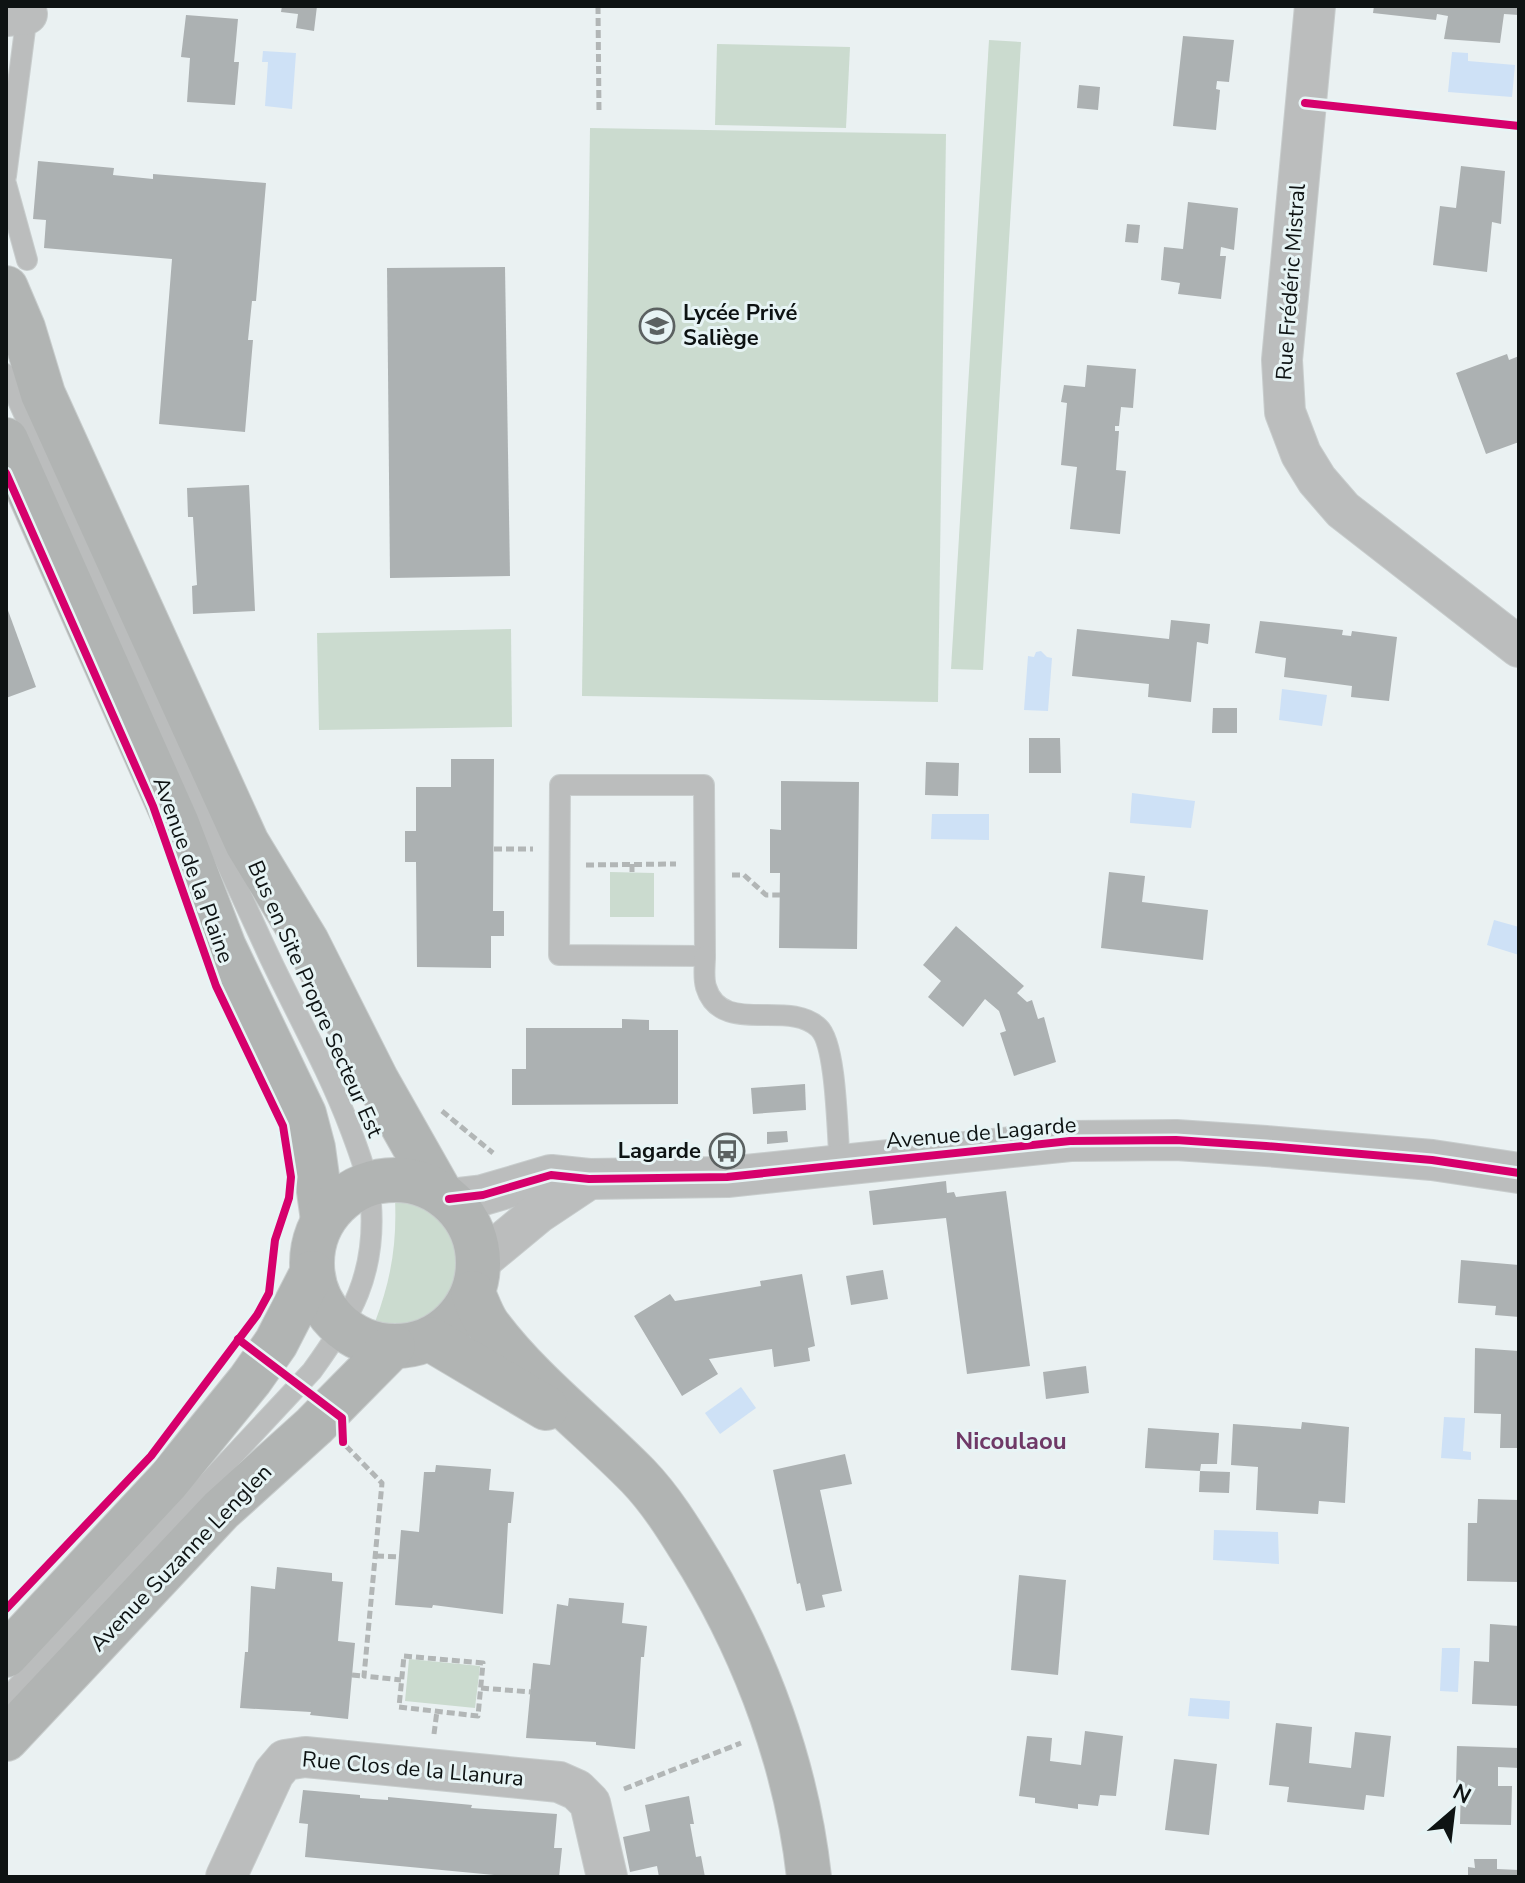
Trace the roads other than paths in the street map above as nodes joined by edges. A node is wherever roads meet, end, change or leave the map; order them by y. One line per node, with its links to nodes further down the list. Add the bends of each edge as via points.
1 (1315, 6): 8 (street, Rue Frédéric Mistral, via 1282,360 1285,412 1301,454 1343,510)
2 (16, 15): 3 (lane)
3 (6, 176)
4 (6, 184): 5 (lane)
5 (16, 274): 14 (street, via 23,328 43,394 247,843 307,942 376,1079)
6 (6, 374): 13 (lane, Bus en Site Propre Secteur Est, via 338,1098)
7 (6, 440): 15 (street, Avenue de la Plaine, via 177,824 224,947 304,1114)
8 (1519, 647)
9 (705, 956): 9 (lane, via 704,785 560,785 559,955); 10 (lane, via 704,984 721,1008 735,1014 802,1017 820,1028 831,1053)
10 (840, 1165): 11 (street, Avenue de Lagarde, via 1070,1141 1176,1140 1432,1160); 12 (street, Avenue de Lagarde, via 727,1177)
11 (1519, 1173)
12 (589, 1179): 14 (street, Avenue de Lagarde, via 551,1175 483,1195); 17 (street, via 538,1213)
13 (367, 1184): 14 (street, via 397,1180); 15 (street, via 335,1204); 18 (lane, Bus en Site Propre Secteur Est, via 369,1258)
14 (444, 1196): 17 (street, via 471,1227)
15 (323, 1220): 16 (street, via 314,1241)
16 (312, 1273): 18 (street, via 317,1294); 21 (street, via 250,1380 168,1481)
17 (476, 1278): 19 (street, Avenue Suzanne Lenglen, via 460,1315); 20 (street, via 487,1324)
18 (342, 1328): 19 (street, via 368,1342); 22 (lane, Bus en Site Propre Secteur Est, via 301,1385)
19 (412, 1343): 20 (street, via 510,1388); 23 (street, Avenue Suzanne Lenglen, via 336,1425 314,1426 221,1510)
20 (593, 1435): 26 (street, via 666,1510 742,1642 785,1758)
21 (6, 1655)
22 (6, 1699)
23 (6, 1739)
24 (226, 1877): 25 (street, Rue Clos de la Llanura, via 274,1773 285,1760 305,1757 559,1782 590,1803)
25 (607, 1877)
26 (809, 1877)

